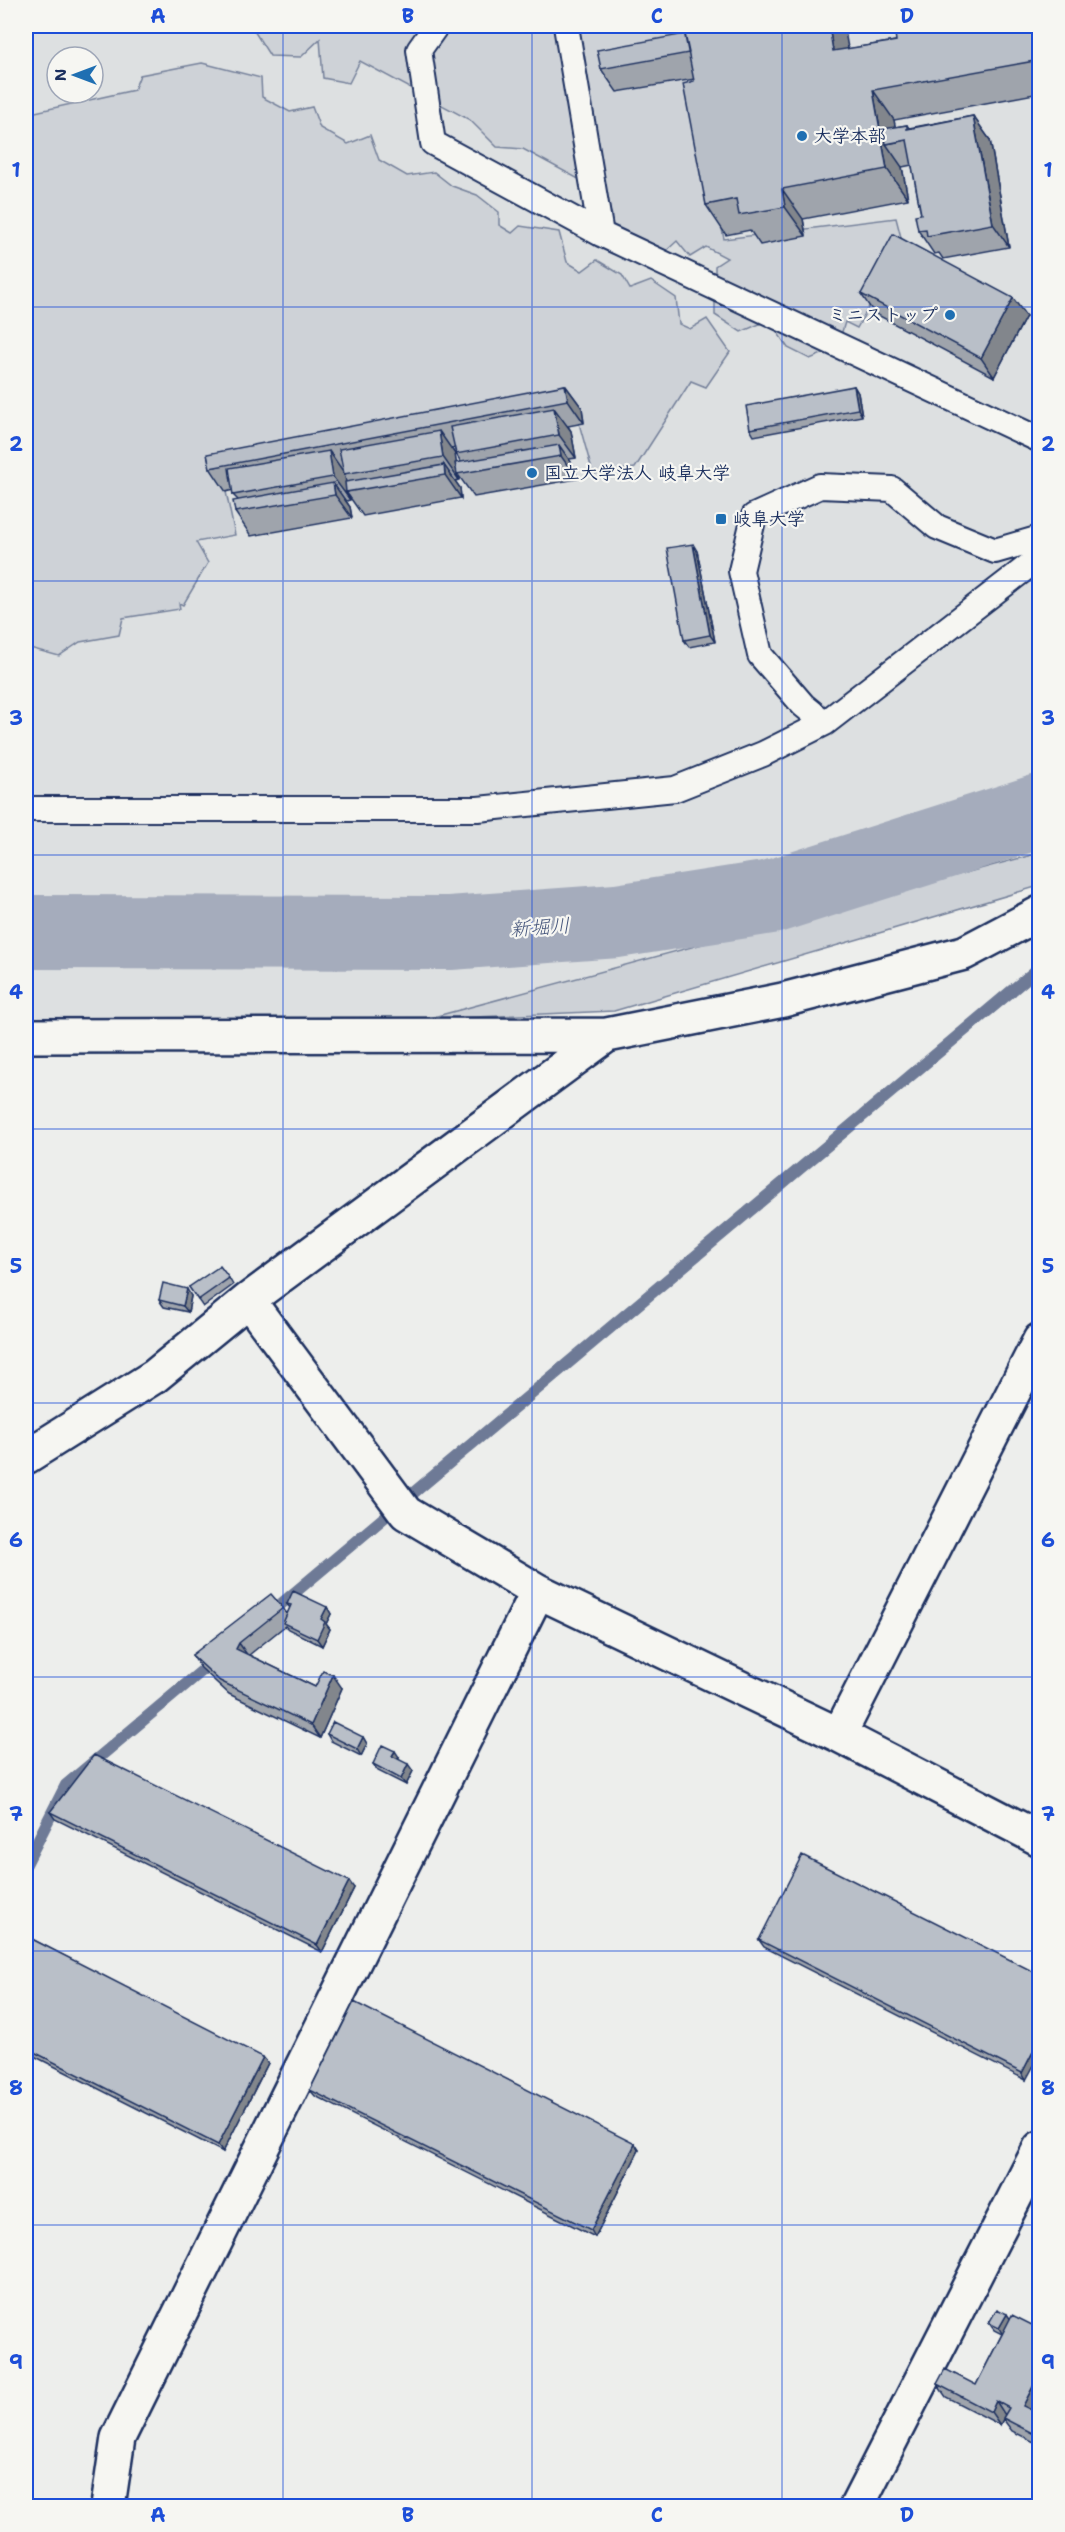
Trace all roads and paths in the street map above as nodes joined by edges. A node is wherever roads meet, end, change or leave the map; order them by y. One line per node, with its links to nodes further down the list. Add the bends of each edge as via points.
1 (436, 26): 3 (lane, via 419,50 433,143)
2 (566, 26): 3 (lane)
3 (601, 234): 4 (lane)
4 (1040, 440)
5 (1040, 538): 7 (lane, via 995,551 937,527 892,489 820,486 754,516 741,571 760,655 803,705)
6 (1040, 557): 7 (lane)
7 (825, 723): 8 (lane, via 762,754 675,789 478,809)
8 (26, 809)
9 (1040, 913): 10 (street, via 964,954 783,1000)
10 (608, 1035): 11 (street); 12 (street)
11 (26, 1036)
12 (248, 1300): 14 (street, via 155,1376); 15 (street, via 406,1513)
13 (1040, 1340): 16 (street)
14 (26, 1457)
15 (538, 1591): 16 (street); 19 (street, via 118,2438)
16 (839, 1735): 17 (street)
17 (1040, 1839)
18 (1040, 2148): 20 (street)
19 (108, 2506)
20 (857, 2506)

